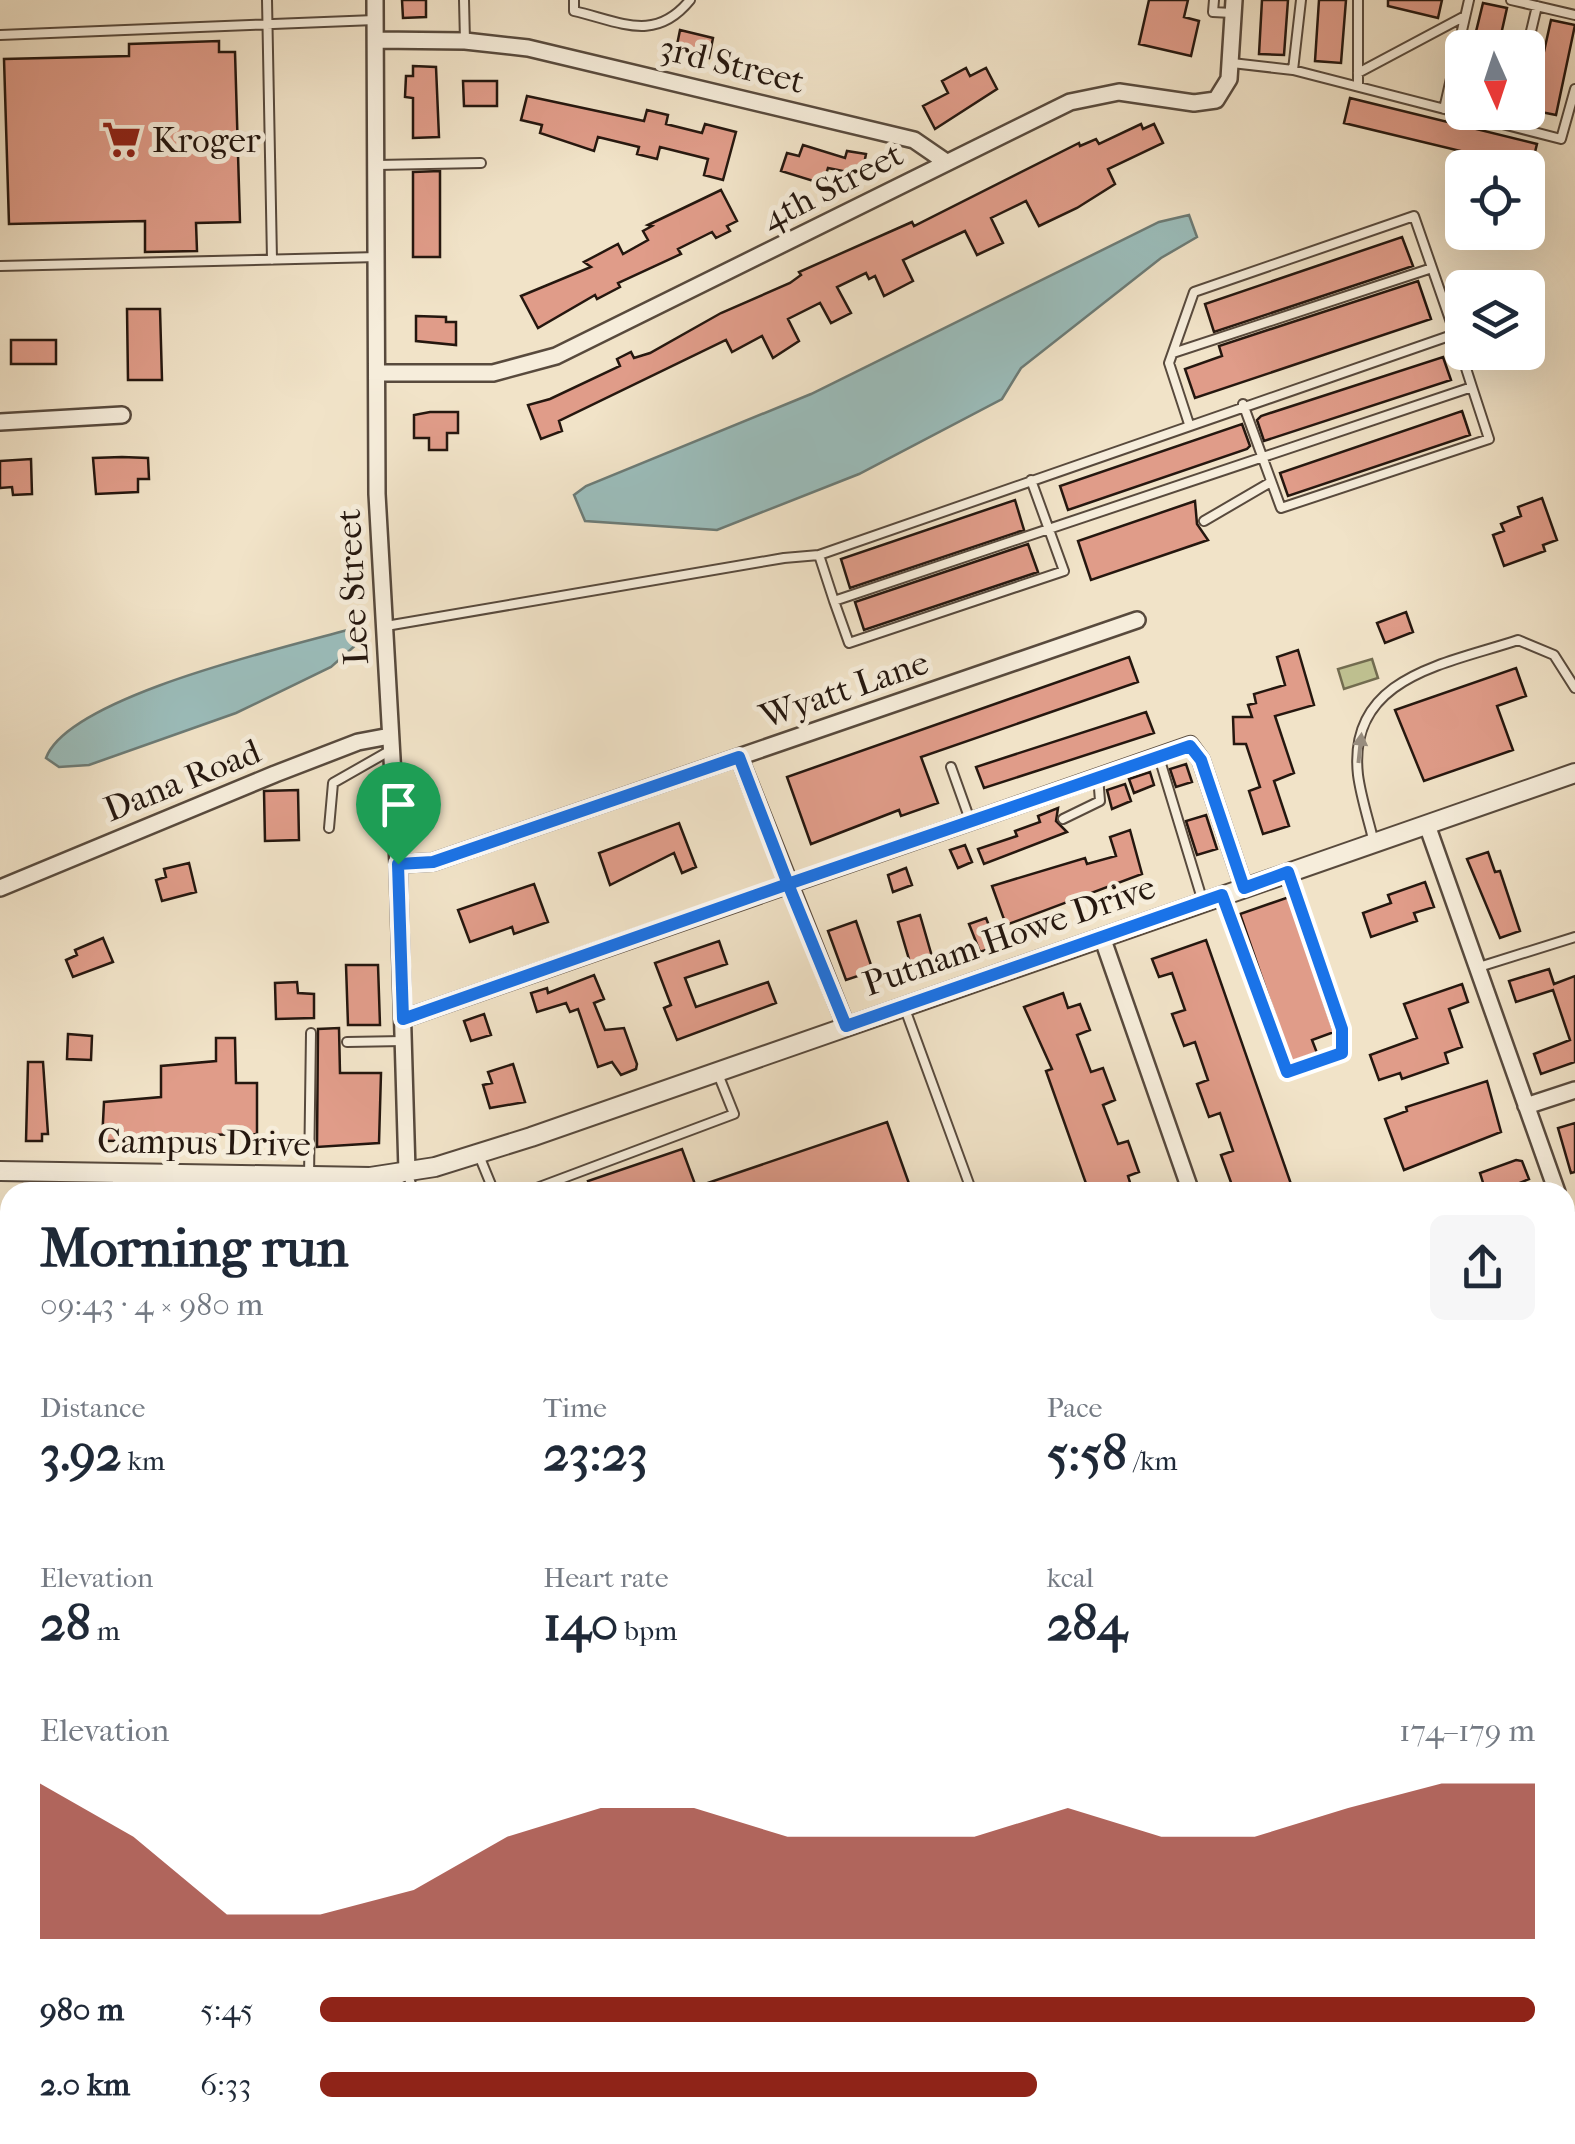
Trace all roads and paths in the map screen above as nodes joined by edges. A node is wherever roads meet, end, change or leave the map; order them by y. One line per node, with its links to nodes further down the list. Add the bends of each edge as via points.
1 (267, 0): 16 (lane)
2 (376, 0): 15 (street, Lee Street)
3 (464, 0): 20 (lane)
4 (574, 0): 5 (lane, via 574,11 649,29)
5 (690, 0)
6 (1214, 0): 11 (lane, via 1213,12)
7 (1301, 0): 22 (lane)
8 (1358, 0): 23 (lane)
9 (1469, 0): 14 (lane)
10 (1511, 0): 12 (lane)
11 (1234, 6): 21 (street, 4th Street)
12 (1537, 6): 13 (lane); 17 (lane)
13 (1575, 15)
14 (1465, 16): 23 (lane); 26 (lane)
15 (376, 20): 16 (lane); 19 (street, Lee Street)
16 (268, 24): 18 (lane); 32 (lane)
17 (1531, 30)
18 (0, 34)
19 (376, 40): 20 (street, 3rd Street); 30 (street, Lee Street)
20 (465, 41): 28 (street, 3rd Street, via 600,62 896,135)
21 (1232, 62): 22 (lane); 28 (street, 4th Street, via 1224,92 1211,102 1094,94)
22 (1294, 70): 24 (lane)
23 (1358, 74): 24 (lane)
24 (1358, 86): 26 (lane)
25 (1575, 89): 27 (lane, via 1562,139)
26 (1444, 109)
27 (1527, 130)
28 (946, 162): 39 (street, 4th Street, via 532,365 493,373)
29 (480, 163): 30 (lane)
30 (377, 165): 31 (street, Lee Street)
31 (378, 257): 32 (lane); 39 (street, Lee Street)
32 (272, 260): 33 (lane)
33 (0, 266)
34 (1432, 268): 35 (lane); 37 (lane); 37 (lane, via 1414,216 1194,292)
35 (1445, 305)
36 (1445, 337): 41 (lane)
37 (1173, 353): 44 (lane, via 1170,363)
38 (1467, 370): 40 (lane)
39 (378, 374): 53 (street, Lee Street)
40 (1472, 387): 45 (lane); 47 (lane, via 1489,439 1281,508)
41 (1244, 404): 44 (lane); 45 (lane)
42 (122, 415): 43 (street)
43 (0, 422)
44 (1189, 424): 46 (lane)
45 (1263, 458): 47 (lane); 49 (lane)
46 (1031, 480): 49 (lane); 50 (lane)
47 (1272, 482): 48 (lane)
48 (1204, 521)
49 (1049, 530): 51 (lane); 51 (lane, via 1064,570 849,643)
50 (819, 555): 51 (lane); 53 (lane)
51 (834, 602)
52 (1137, 620): 57 (street, Wyatt Lane)
53 (384, 626): 55 (street, Lee Street)
54 (1575, 688): 65 (lane, one-way to 54, via 1358,775 1359,740 1369,712 1395,684 1518,640 1554,655)
55 (390, 743): 64 (lane, via 333,784); 66 (street, Lee Street); 69 (street, Dana Road, via 358,742)
56 (1158, 754): 59 (street); 70 (street, via 1190,746 1201,760); 72 (lane)
57 (739, 757): 66 (street, Wyatt Lane, via 433,862); 68 (street)
58 (951, 767): 62 (lane)
59 (1098, 774): 61 (lane, via 1100,801); 62 (street)
60 (1575, 774): 63 (street, Putnam Howe Drive)
61 (1063, 819)
62 (970, 820): 68 (street)
63 (1427, 824): 65 (street, Putnam Howe Drive); 75 (street)
64 (328, 828)
65 (1374, 843): 67 (street, Putnam Howe Drive)
66 (398, 864): 77 (street, Lee Street)
67 (1288, 872): 70 (street, Putnam Howe Drive); 71 (lane, via 1342,1029 1342,1053 1301,1068 1287,1072)
68 (788, 884): 77 (street); 78 (street)
69 (0, 888)
70 (1244, 888): 71 (street, Putnam Howe Drive)
71 (1222, 895): 72 (street, Putnam Howe Drive)
72 (1203, 902): 73 (street, Putnam Howe Drive)
73 (1102, 937): 76 (street, Putnam Howe Drive); 98 (street)
74 (1575, 937): 75 (lane)
75 (1478, 967): 84 (street)
76 (904, 1006): 78 (street, Putnam Howe Drive); 97 (lane)
77 (403, 1019): 80 (street, Lee Street)
78 (846, 1026): 82 (street, Putnam Howe Drive)
79 (311, 1034): 89 (lane)
80 (403, 1041): 81 (lane); 87 (street, Lee Street)
81 (347, 1042)
82 (717, 1072): 85 (street, Putnam Howe Drive); 96 (lane, via 734,1114)
83 (1575, 1090): 84 (street)
84 (1526, 1106): 99 (street)
85 (478, 1154): 87 (street, Putnam Howe Drive); 95 (lane)
86 (0, 1170): 88 (street, Campus Drive)
87 (407, 1171): 89 (street, Campus Drive); 93 (street); 94 (lane)
88 (117, 1173): 90 (lane); 91 (street, Campus Drive)
89 (309, 1177): 92 (street, Campus Drive)
90 (117, 1182)
91 (176, 1182)
92 (223, 1182)
93 (386, 1182)
94 (411, 1182)
95 (490, 1182)
96 (553, 1182)
97 (968, 1182)
98 (1188, 1182)
99 (1553, 1182)

